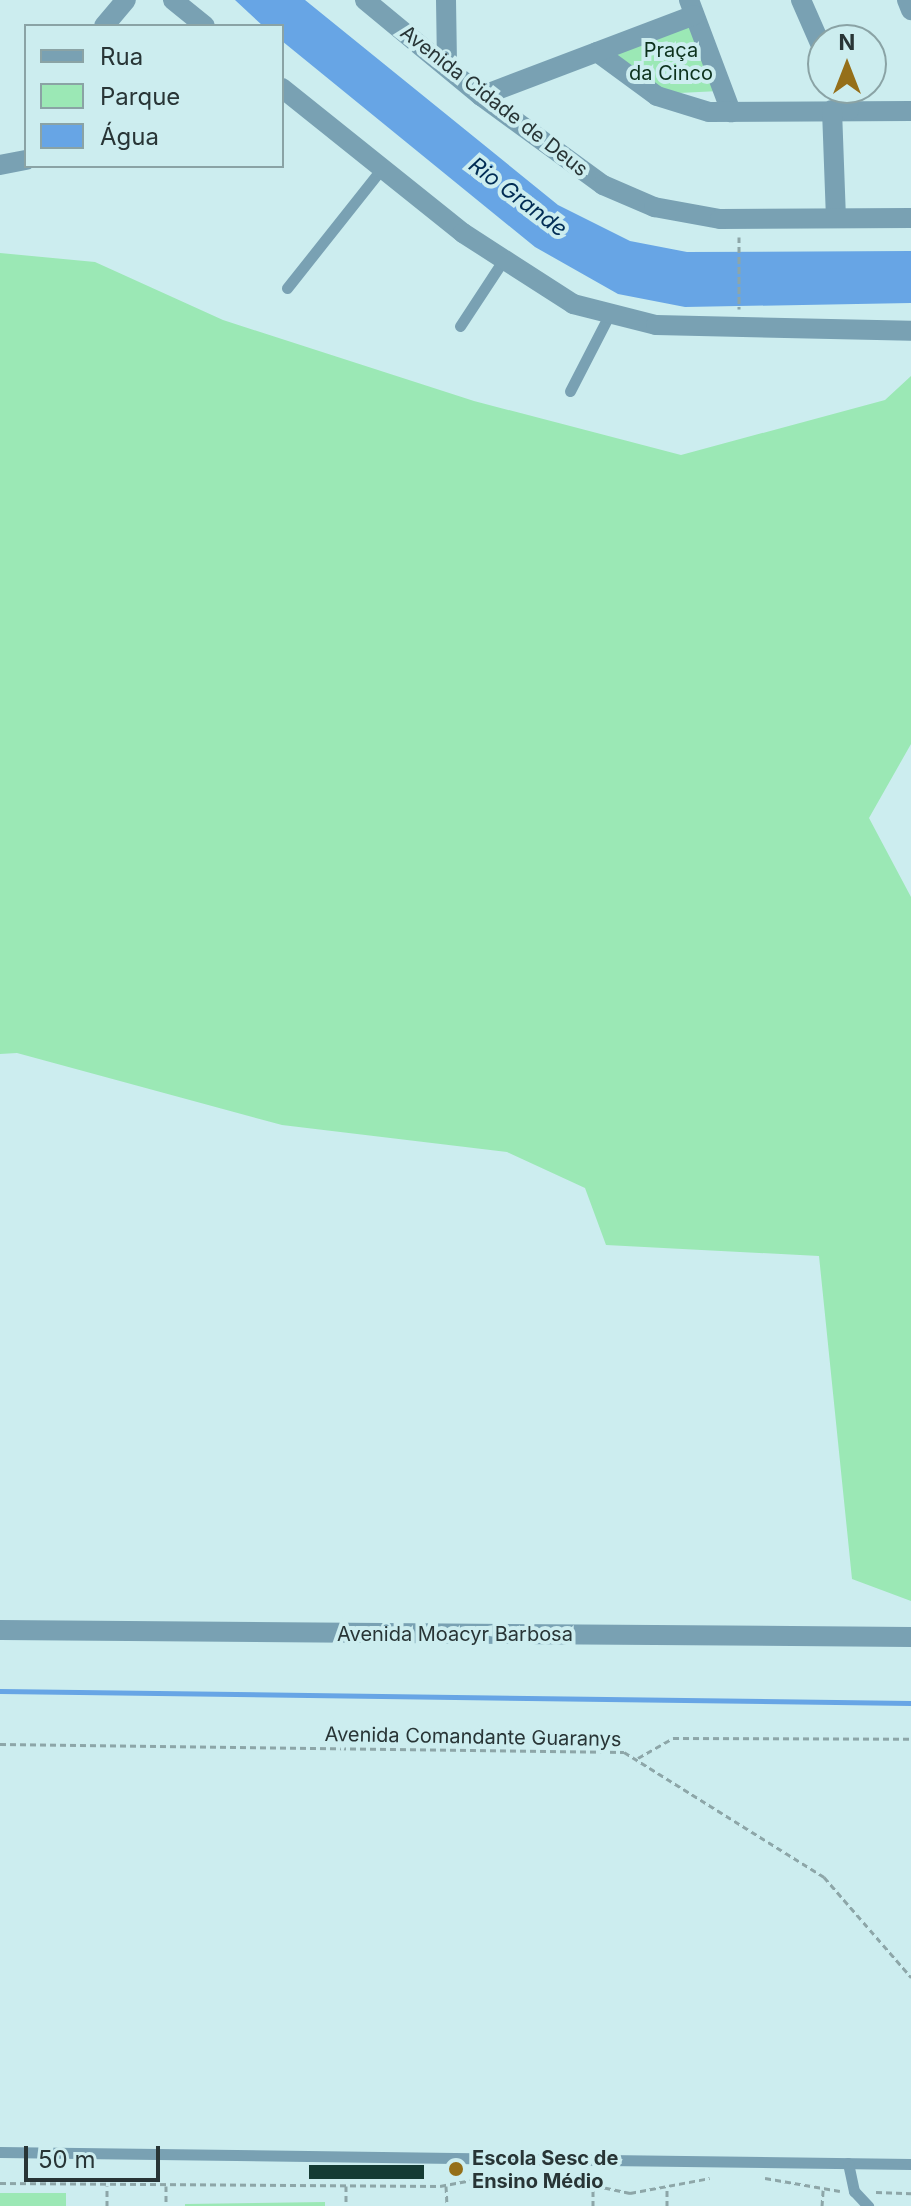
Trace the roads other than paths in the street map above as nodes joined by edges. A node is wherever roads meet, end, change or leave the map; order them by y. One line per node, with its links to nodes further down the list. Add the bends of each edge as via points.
1 (126, 0): 9 (street)
2 (173, 0): 10 (street)
3 (365, 0): 13 (street, Avenida Cidade de Deus)
4 (446, 0): 13 (street)
5 (801, 0): 11 (street)
6 (907, 0): 8 (street)
7 (691, 7): 12 (street); 19 (street)
8 (911, 10)
9 (106, 24)
10 (203, 24)
11 (812, 24)
12 (597, 52): 15 (street); 19 (street, via 678,105)
13 (447, 66): 15 (street, Avenida Cidade de Deus)
14 (284, 90): 22 (street)
15 (481, 96): 23 (street, Avenida Cidade de Deus, via 603,185 680,214)
16 (841, 104): 17 (street)
17 (841, 110): 18 (street); 19 (street); 23 (street)
18 (911, 111)
19 (731, 112)
20 (24, 160): 21 (street)
21 (0, 165)
22 (382, 168): 25 (street); 26 (lane)
23 (836, 217): 24 (street, Avenida Cidade de Deus)
24 (911, 218)
25 (502, 262): 27 (street, via 573,304); 28 (lane)
26 (287, 288)
27 (609, 315): 29 (street, via 656,325); 30 (lane)
28 (460, 326)
29 (911, 331)
30 (570, 391)
31 (0, 1630): 32 (street, Avenida Moacyr Barbosa)
32 (911, 1637)
33 (0, 2152): 34 (lane)
34 (848, 2163): 35 (lane); 36 (lane, via 854,2191)
35 (911, 2164)
36 (868, 2206)

